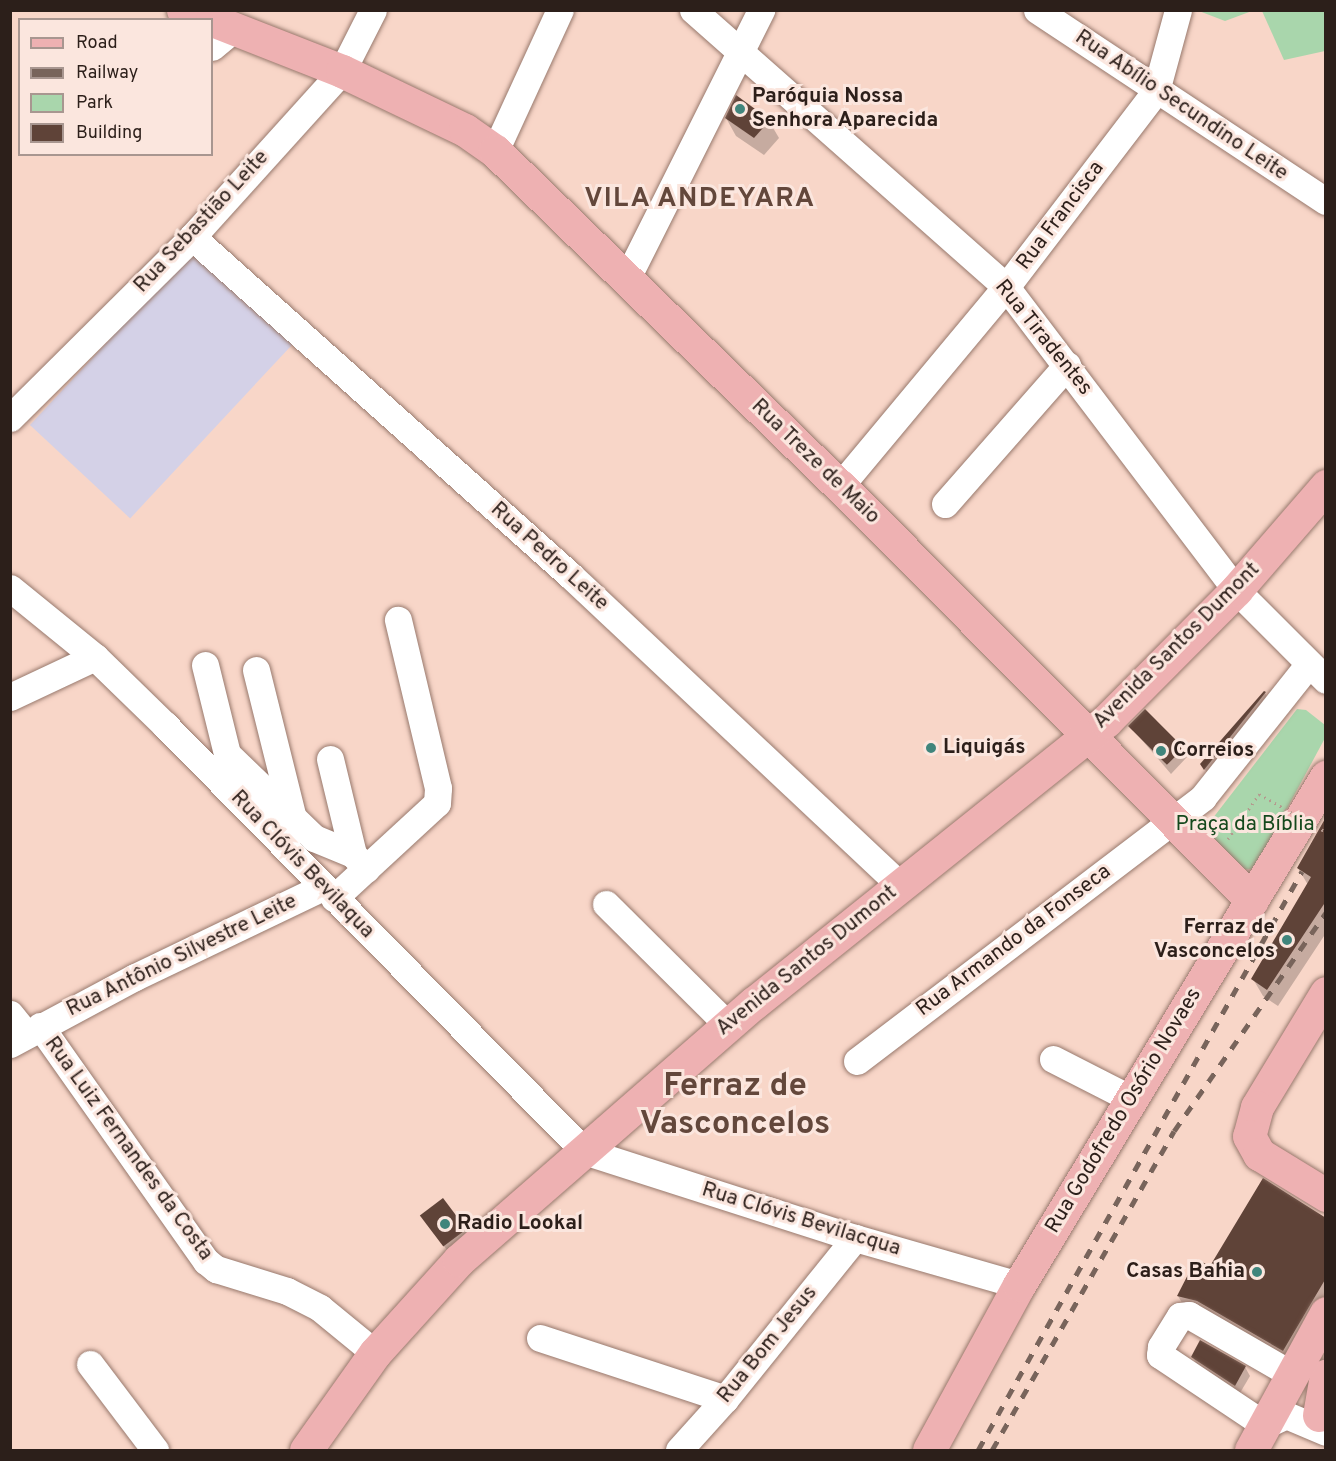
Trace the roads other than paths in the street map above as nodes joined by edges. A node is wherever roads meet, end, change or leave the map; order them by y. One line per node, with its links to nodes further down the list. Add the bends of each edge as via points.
1 (183, 10): 8 (main road, Rua Treze de Maio)
2 (374, 10): 11 (street, Rua Sebastião Leite)
3 (560, 10): 13 (street)
4 (693, 10): 10 (street, Rua Tiradentes)
5 (761, 10): 10 (street)
6 (1037, 10): 12 (street, Rua Abílio Secundino Leite)
7 (1178, 10): 12 (street, Rua Francisca)
8 (198, 18)
9 (217, 28): 11 (main road, Rua Treze de Maio)
10 (741, 51): 16 (street); 17 (street, Rua Tiradentes, via 855,157)
11 (342, 71): 13 (main road, Rua Treze de Maio, via 465,130); 15 (street, Rua Sebastião Leite)
12 (1156, 91): 14 (street, Rua Abílio Secundino Leite); 17 (street, Rua Francisca)
13 (495, 151): 16 (main road, Rua Treze de Maio)
14 (1326, 201)
15 (192, 237): 19 (street, Rua Sebastião Leite); 37 (street, Rua Pedro Leite, via 571,576)
16 (627, 278): 20 (main road, Rua Treze de Maio)
17 (1006, 287): 18 (street, Rua Tiradentes); 20 (street, Rua Francisca)
18 (1067, 364): 22 (street); 24 (street, Rua Tiradentes)
19 (10, 418)
20 (840, 486): 31 (main road, Rua Treze de Maio)
21 (1326, 486): 24 (main road, Avenida Santos Dumont)
22 (945, 504)
23 (10, 588): 26 (street, Rua Clóvis Bevilaqua)
24 (1236, 590): 29 (street, Rua Tiradentes); 31 (main road, Avenida Santos Dumont)
25 (398, 620): 36 (street, Rua Antônio Silvestre Leite, via 438,788 437,802)
26 (95, 657): 30 (street); 38 (street, Rua Clóvis Bevilaqua)
27 (205, 665): 34 (street, via 227,754)
28 (256, 670): 34 (street)
29 (1317, 672): 35 (street, via 1215,785)
30 (10, 697)
31 (1090, 734): 35 (main road, Rua Treze de Maio); 37 (main road, Avenida Santos Dumont)
32 (330, 759): 36 (street)
33 (1326, 777): 39 (main road, Rua Godofredo Osório Novaes)
34 (293, 819): 36 (street, via 314,838)
35 (1172, 820): 39 (main road, Rua Treze de Maio); 45 (street, Rua Armando da Fonseca)
36 (359, 862): 38 (street, Rua Antônio Silvestre Leite)
37 (900, 885): 42 (main road, Avenida Santos Dumont)
38 (328, 892): 43 (street, Rua Antônio Silvestre Leite); 47 (street, Rua Clóvis Bevilaqua)
39 (1252, 900): 46 (main road, Rua Godofredo Osório Novaes)
40 (606, 904): 42 (street)
41 (1326, 993): 48 (main road, via 1250,1125 1252,1145 1259,1154)
42 (728, 1025): 47 (main road, Avenida Santos Dumont)
43 (22, 1029): 53 (street, Rua Luiz Fernandes da Costa, via 206,1261 216,1269 287,1291 312,1304)
44 (1053, 1059): 46 (street)
45 (857, 1061)
46 (1131, 1099): 50 (main road, Rua Godofredo Osório Novaes)
47 (584, 1151): 49 (street, Rua Clóvis Bevilacqua); 53 (main road, Avenida Santos Dumont, via 459,1260)
48 (1326, 1195)
49 (855, 1238): 50 (street, Rua Clóvis Bevilacqua); 57 (street, Rua Bom Jesus)
50 (1019, 1285): 63 (main road, Rua Godofredo Osório Novaes)
51 (1326, 1313): 55 (main road)
52 (540, 1338): 57 (street)
53 (375, 1353): 61 (main road, Avenida Santos Dumont)
54 (90, 1364): 60 (street)
55 (1297, 1364): 58 (street); 59 (main road); 59 (street, via 1189,1315 1180,1316 1161,1347 1160,1355)
56 (1326, 1376): 58 (main road)
57 (725, 1399): 62 (street, Rua Bom Jesus)
58 (1319, 1432): 59 (street, via 1286,1415)
59 (1258, 1438)
60 (155, 1450)
61 (306, 1450)
62 (679, 1450)
63 (929, 1450)

